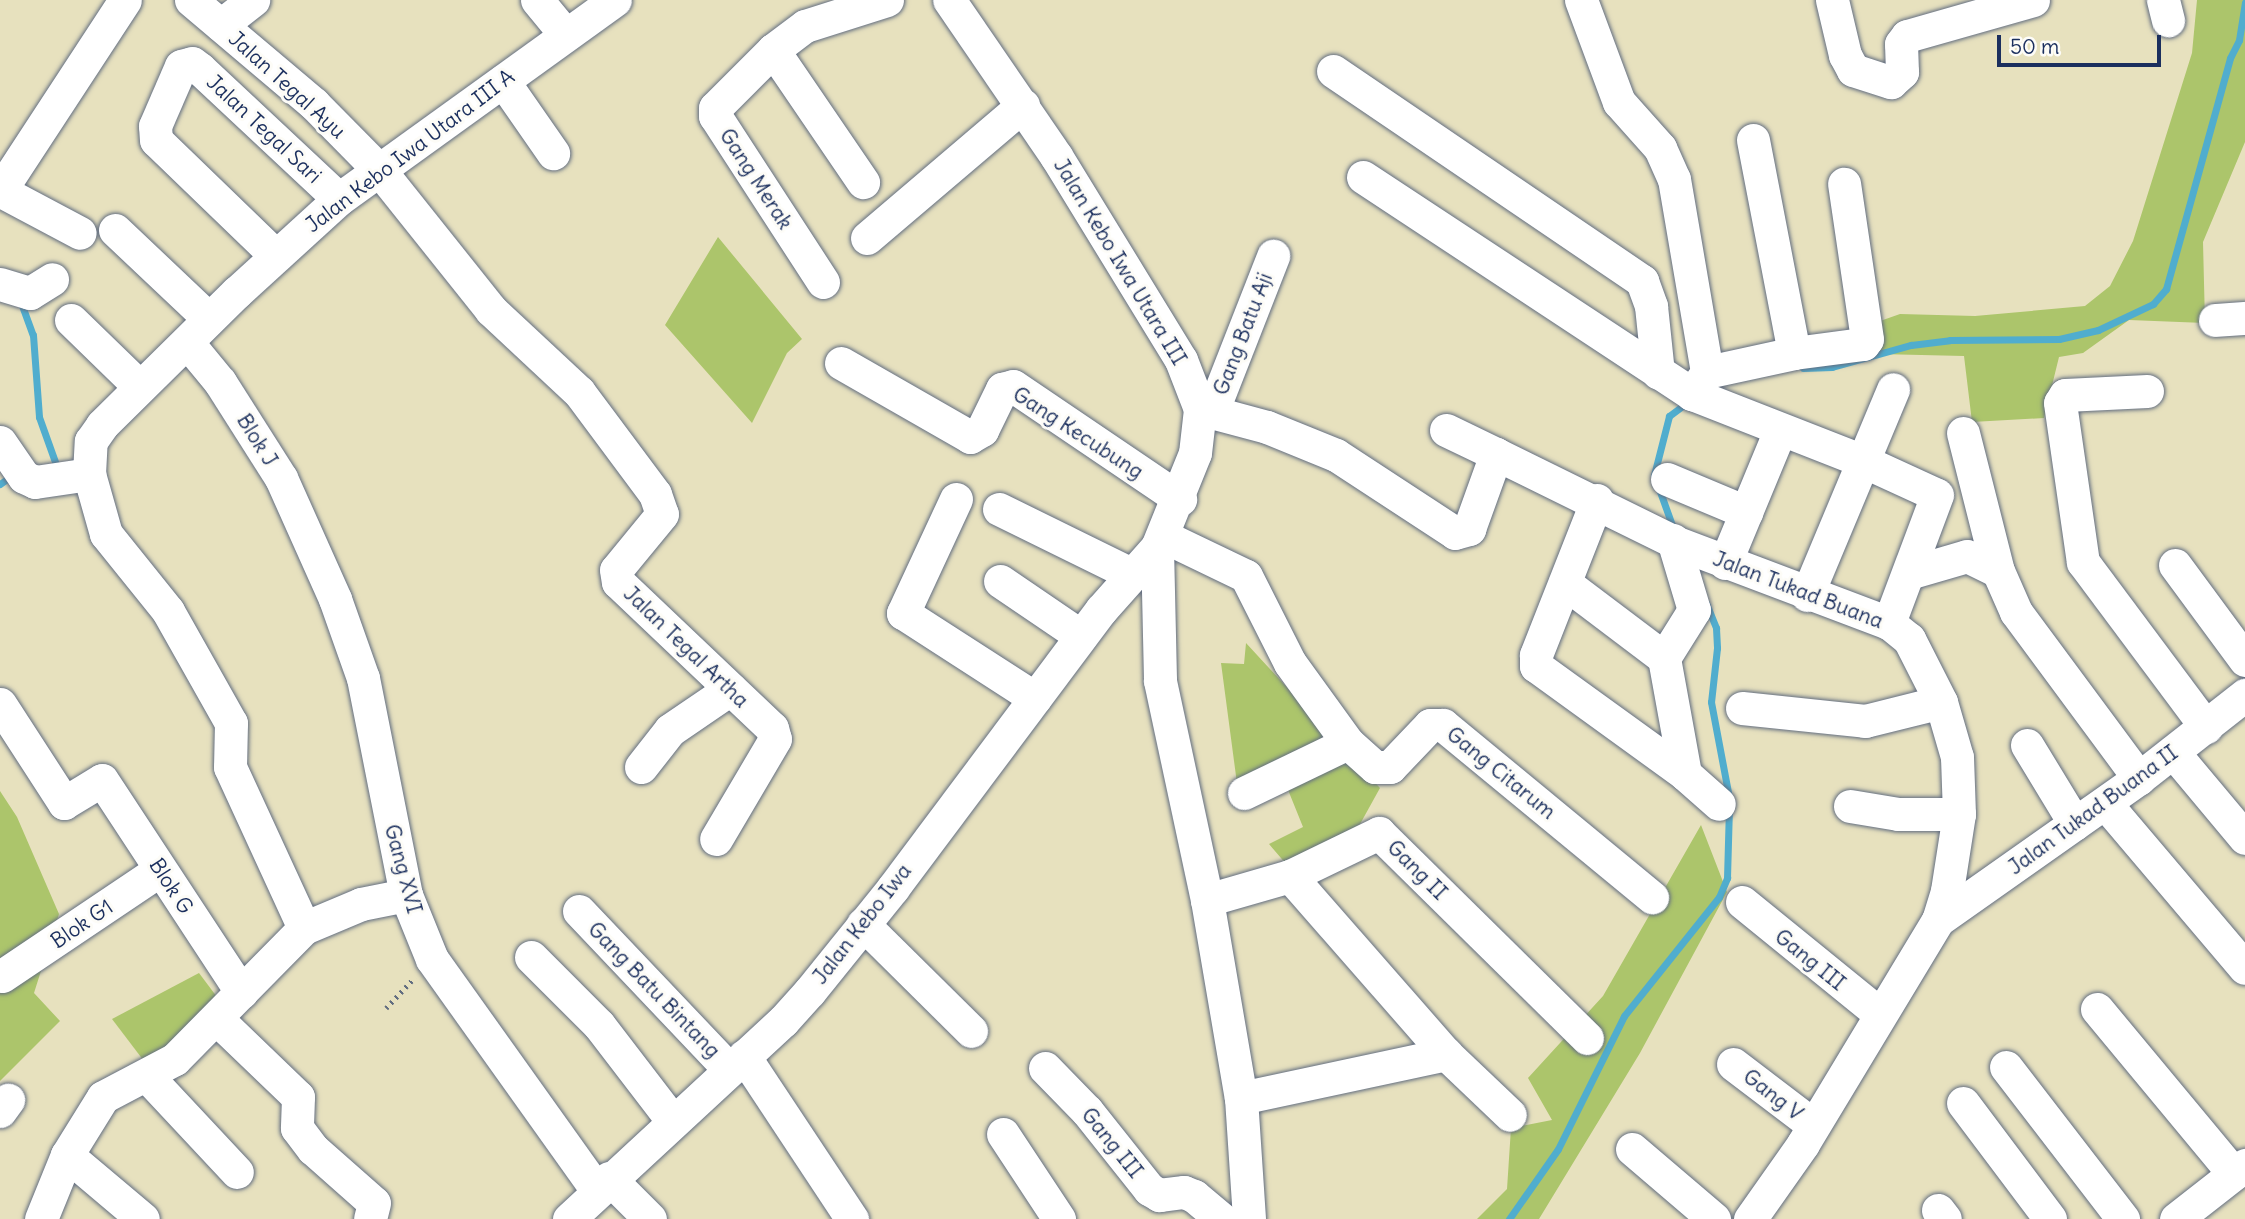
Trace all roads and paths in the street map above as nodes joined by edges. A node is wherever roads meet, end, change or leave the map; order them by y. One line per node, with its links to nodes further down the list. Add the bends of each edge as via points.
1 (125, 0): 23 (street)
2 (191, 0): 11 (street, Jalan Tegal Ayu)
3 (253, 0): 11 (street)
4 (537, 0): 12 (street)
5 (615, 0): 12 (street, Jalan Kebo Iwa Utara III A)
6 (887, 0): 13 (street, Gang Merak, via 805,26)
7 (949, 0): 16 (street, Jalan Kebo Iwa Utara III)
8 (1581, 0): 40 (street, via 1619,102 1660,148 1670,167)
9 (1832, 0): 10 (street, via 1853,70 1891,82 1902,72 1900,49 1907,36)
10 (2033, 0)
11 (221, 25): 19 (street, Jalan Tegal Ayu, via 314,104)
12 (566, 35): 15 (street, Jalan Kebo Iwa Utara III A)
13 (773, 50): 21 (street); 31 (street, Gang Merak, via 716,103 715,116)
14 (1333, 71): 37 (street, via 1642,281 1651,306)
15 (503, 81): 18 (street); 19 (street, Jalan Kebo Iwa Utara III A)
16 (1023, 105): 27 (street); 42 (street, Jalan Kebo Iwa Utara III, via 1181,360)
17 (1753, 140): 35 (street)
18 (552, 153)
19 (381, 172): 24 (street, Jalan Kebo Iwa Utara III A); 72 (street, Jalan Tegal Artha, via 491,310 579,392 655,494 662,514 616,570 618,582)
20 (1363, 177): 37 (street)
21 (863, 182)
22 (1844, 184): 35 (street, via 1867,339 1863,344)
23 (0, 191): 26 (street)
24 (339, 199): 28 (street, Jalan Kebo Iwa Utara III A); 28 (street, Jalan Tegal Sari, via 200,69 192,63 181,66 155,127 156,140)
25 (115, 230): 34 (street, Blok J)
26 (80, 233)
27 (867, 237)
28 (275, 255): 34 (street, Jalan Kebo Iwa Utara III A)
29 (1273, 256): 42 (street, Gang Batu Aji)
30 (52, 279): 32 (street, via 30,293)
31 (823, 282)
32 (0, 284)
33 (71, 320): 38 (street)
34 (198, 331): 38 (street, Jalan Kebo Iwa Utara III A); 58 (street, Blok J, via 220,382 281,478)
35 (1794, 353): 40 (street)
36 (841, 363): 51 (street, Gang Kecubung, via 958,434 978,435 1002,389 1013,386)
37 (1658, 373): 40 (street)
38 (140, 387): 48 (street, Jalan Kebo Iwa Utara III A, via 92,441)
39 (1893, 389): 47 (street)
40 (1700, 390): 44 (street)
41 (2147, 391): 78 (street, via 2066,395 2060,403 2083,562)
42 (1206, 410): 46 (street, via 1267,427 1336,455 1369,473 1448,532 1469,529); 51 (street, Jalan Kebo Iwa Utara III)
43 (1447, 430): 46 (street, Jalan Tukad Buana)
44 (1780, 430): 47 (street); 55 (street)
45 (0, 442): 48 (street, via 24,477 35,482)
46 (1496, 454): 52 (street, Jalan Tukad Buana)
47 (1863, 460): 53 (street); 66 (street)
48 (89, 474): 102 (street, via 106,534 168,611 231,723 230,767)
49 (1667, 479): 55 (street)
50 (956, 499): 73 (street, via 903,613)
51 (1180, 499): 56 (street, Jalan Kebo Iwa Utara III)
52 (1597, 500): 57 (street, Jalan Tukad Buana); 64 (street)
53 (1934, 501): 61 (street, via 1965,445); 62 (street)
54 (999, 509): 65 (street)
55 (1746, 512): 59 (street)
56 (1160, 541): 65 (street, Jalan Kebo Iwa Utara III); 67 (street, Jalan Kebo Iwa Utara III); 79 (street, Gang Citarum, via 1246,576 1290,663)
57 (1678, 543): 59 (street, Jalan Tukad Buana); 70 (street, via 1693,610)
58 (312, 548): 95 (street, Gang XVI, via 363,678)
59 (1725, 564): 66 (street, Jalan Tukad Buana)
60 (2175, 565): 71 (street)
61 (1998, 571): 62 (street, via 1967,556); 84 (street, via 2027,630)
62 (1909, 573): 68 (street)
63 (1000, 581): 69 (street)
64 (1565, 583): 70 (street); 83 (street, via 1536,655 1536,666)
65 (1124, 584): 67 (street); 69 (street, Jalan Kebo Iwa)
66 (1807, 595): 68 (street, Jalan Tukad Buana)
67 (1159, 609): 97 (street, via 1160,681)
68 (1889, 623): 74 (street, Jalan Tukad Buana, via 1919,655)
69 (1081, 636): 73 (street, Jalan Kebo Iwa)
70 (1664, 658): 83 (street)
71 (2245, 660)
72 (730, 689): 82 (street, via 670,730); 92 (street, Jalan Tegal Artha, via 772,728 775,739)
73 (1035, 698): 101 (street, Jalan Kebo Iwa)
74 (1941, 702): 77 (street, via 1865,721); 89 (street, Jalan Tukad Buana, via 1957,757)
75 (0, 704): 93 (street, Blok G, via 64,803 102,780)
76 (2241, 704): 78 (street, Jalan Tukad Buana II)
77 (1742, 708)
78 (2206, 727): 81 (street, Jalan Tukad Buana II)
79 (1349, 743): 85 (street); 96 (street, Gang Citarum, via 1375,767 1386,768 1430,725 1443,725)
80 (2027, 745): 90 (street)
81 (2174, 752): 84 (street, Jalan Tukad Buana II); 91 (street)
82 (640, 767)
83 (1685, 774): 87 (street)
84 (2139, 778): 86 (street, Jalan Tukad Buana II)
85 (1244, 793)
86 (2105, 803): 90 (street, Jalan Tukad Buana II); 105 (street)
87 (1719, 804)
88 (1850, 806): 89 (street, via 1898,814)
89 (1959, 814): 100 (street, Jalan Tukad Buana)
90 (2075, 824): 100 (street, Jalan Tukad Buana II)
91 (2245, 838)
92 (716, 839)
93 (160, 870): 106 (street, Blok G1); 107 (street, Blok G)
94 (1290, 876): 97 (street, Gang II); 113 (street, Gang II, via 1379,832); 114 (street)
95 (406, 895): 102 (street, via 361,904); 104 (street, Gang XVI)
96 (1652, 897)
97 (1206, 900): 120 (street)
98 (1742, 902): 110 (street, Gang III)
99 (579, 911): 115 (street, Gang Batu Bintang)
100 (1938, 920): 110 (street, Jalan Tukad Buana)
101 (863, 924): 112 (street); 115 (street, Jalan Kebo Iwa, via 783,1021)
102 (304, 928): 107 (street)
103 (531, 957): 123 (street, via 599,1025)
104 (432, 959): 108 (path); 130 (street, Gang XVI)
105 (2245, 968)
106 (2, 976)
107 (241, 992): 111 (street)
108 (386, 1008)
109 (2097, 1009): 128 (street)
110 (1880, 1014): 124 (street, Jalan Tukad Buana)
111 (218, 1020): 119 (street); 134 (street, via 298,1097 297,1128 313,1149 374,1203)
112 (971, 1031)
113 (1587, 1038)
114 (1446, 1054): 120 (street); 122 (street)
115 (737, 1063): 123 (street, Jalan Kebo Iwa); 137 (street, Gang Batu Bintang)
116 (1734, 1064): 124 (street, Gang V)
117 (2006, 1067): 143 (street)
118 (1045, 1068): 139 (street, Gang III, via 1087,1111 1149,1189 1159,1195 1184,1192 1195,1196)
119 (148, 1077): 127 (street, via 103,1097); 129 (street)
120 (1241, 1098): 140 (street)
121 (1964, 1103): 142 (street)
122 (1510, 1115)
123 (672, 1120): 130 (street, Jalan Kebo Iwa)
124 (1813, 1125): 131 (street, Jalan Tukad Buana)
125 (1003, 1134): 138 (street)
126 (1632, 1149): 141 (street)
127 (68, 1155): 132 (street); 133 (street)
128 (2240, 1169): 144 (street)
129 (237, 1172)
130 (603, 1184): 135 (street, Jalan Kebo Iwa); 136 (street, Gang XVI)
131 (1757, 1216)
132 (40, 1219)
133 (143, 1219)
134 (370, 1219)
135 (569, 1219)
136 (650, 1219)
137 (852, 1219)
138 (1059, 1219)
139 (1221, 1219)
140 (1249, 1219)
141 (1714, 1219)
142 (2050, 1219)
143 (2123, 1219)
144 (2176, 1219)

